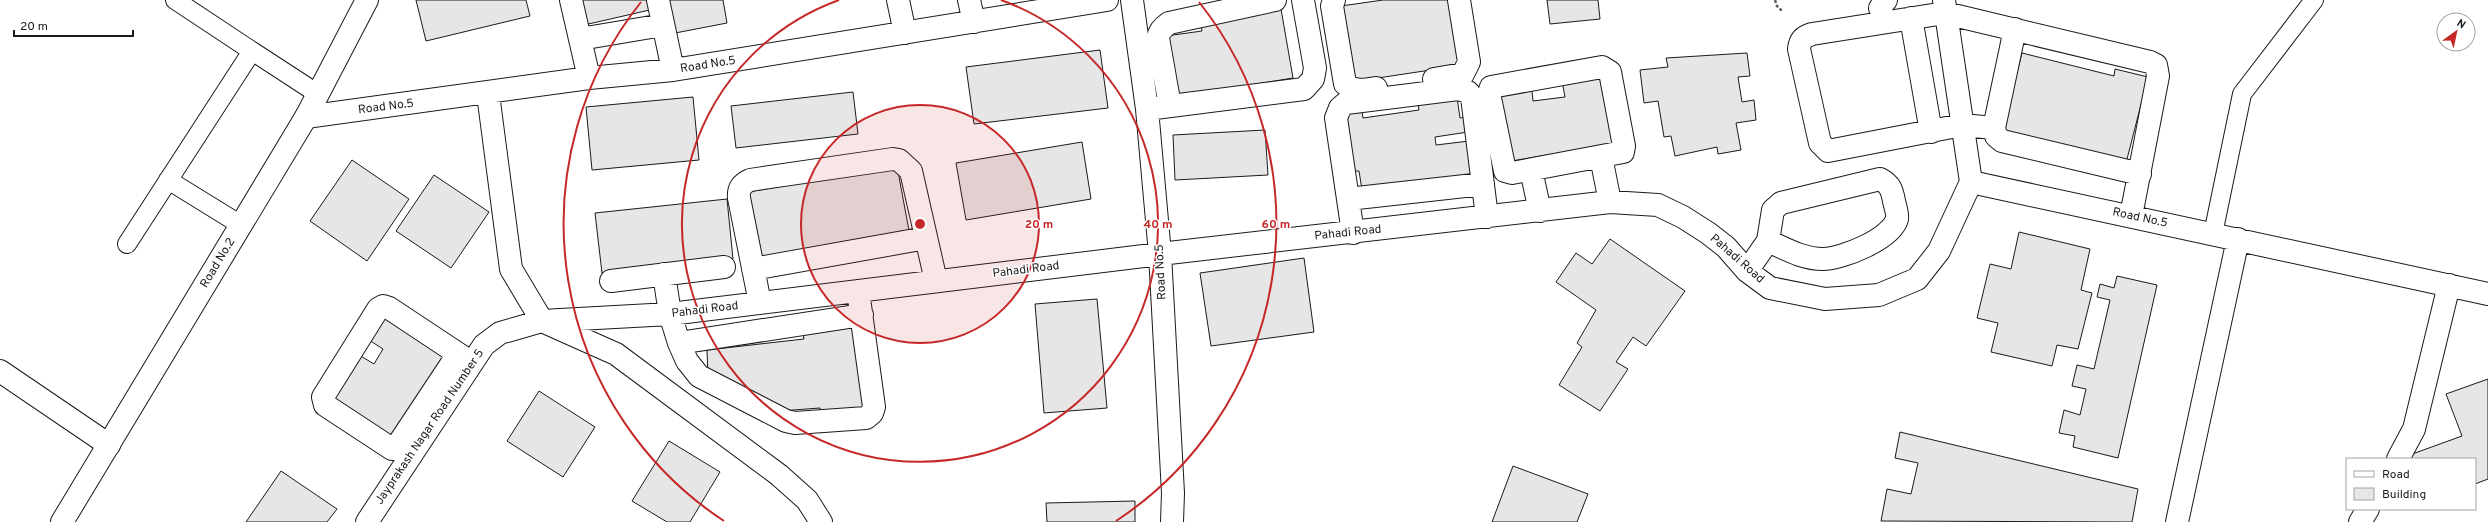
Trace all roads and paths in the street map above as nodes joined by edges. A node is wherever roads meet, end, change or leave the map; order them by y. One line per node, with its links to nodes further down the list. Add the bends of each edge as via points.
1 (175, 0): 22 (lane)
2 (367, 0): 25 (street, Road No.2)
3 (571, 0): 21 (street)
4 (658, 0): 18 (street)
5 (901, 0): 20 (street)
6 (969, 0): 17 (street)
7 (1107, 0): 17 (street, Road No.5)
8 (1132, 0): 28 (street, Road No.5)
9 (1275, 0): 15 (street)
10 (1303, 0): 27 (street, via 1315,68 1313,79 1304,89)
11 (1334, 0): 12 (street, via 1332,6 1345,84 1352,90 1360,91 1464,74 1469,62)
12 (1459, 0)
13 (2314, 0): 46 (lane, via 2242,94)
14 (1945, 6): 16 (street); 19 (street); 30 (street)
15 (1202, 8): 27 (street, via 1169,22 1159,32)
16 (1912, 18): 32 (street); 32 (street, via 1812,34 1800,41 1799,49 1822,148 1834,151)
17 (974, 22): 20 (street, Road No.5)
18 (664, 25): 21 (street); 23 (street)
19 (2015, 29): 31 (street); 35 (street, via 2156,65 2158,76)
20 (905, 33): 23 (street, Road No.5)
21 (580, 40): 24 (street)
22 (252, 50): 25 (lane); 36 (lane)
23 (673, 70): 24 (street, Road No.5)
24 (589, 78): 26 (street, Road No.5)
25 (318, 94): 29 (street, Road No.2)
26 (488, 94): 29 (street, Road No.5); 64 (street, via 511,269)
27 (1170, 106): 28 (street)
28 (1147, 109): 51 (street, Road No.5)
29 (306, 117): 44 (street, Road No.2)
30 (1962, 125): 31 (street); 32 (street); 37 (street)
31 (1994, 128): 35 (street, via 1996,136 2002,141)
32 (1931, 132)
33 (1600, 157): 34 (street); 34 (street, via 1620,153 1624,149 1608,70 1602,67 1494,85 1489,94 1503,168 1508,173); 40 (street)
34 (1531, 170): 41 (street)
35 (2140, 174): 42 (street)
36 (168, 180): 44 (lane); 50 (lane)
37 (1970, 182): 42 (street, Road No.5); 54 (street, Pahadi Road, via 1939,251 1917,279 1879,295 1824,299 1770,288)
38 (1483, 184): 39 (street); 39 (street, via 1472,98 1468,92 1458,89 1346,103 1340,108 1336,118); 43 (street)
39 (1348, 199): 45 (street)
40 (1610, 202): 41 (street, Pahadi Road); 54 (street, Pahadi Road, via 1658,205 1683,217 1726,247)
41 (1540, 211): 43 (street, Pahadi Road)
42 (2131, 216): 46 (street, Road No.5)
43 (1487, 217): 45 (street, Pahadi Road)
44 (241, 226): 70 (street, Road No.2)
45 (1353, 233): 51 (street, Pahadi Road)
46 (2213, 234): 48 (street, Road No.5)
47 (926, 238): 53 (street); 53 (street, via 910,171 899,160 750,180 738,191); 57 (street)
48 (2238, 239): 58 (street, Road No.5); 77 (street)
49 (1768, 241): 49 (street, via 1773,210 1781,203 1880,179 1891,188 1897,218 1894,224 1871,243 1852,252 1824,259 1802,257); 54 (street)
50 (126, 244)
51 (1160, 254): 57 (street, Pahadi Road); 76 (street, Road No.5, via 1173,493)
52 (724, 267): 55 (street)
53 (753, 269): 61 (street)
54 (1746, 271)
55 (664, 274): 56 (street); 62 (street)
56 (611, 281)
57 (936, 281): 59 (street, Pahadi Road)
58 (2449, 285): 60 (street, Road No.5); 71 (street, via 2414,429)
59 (858, 291): 61 (street, Pahadi Road); 63 (street)
60 (2488, 294)
61 (756, 304): 62 (street, Pahadi Road); 65 (street)
62 (670, 314): 64 (street, Pahadi Road); 66 (street)
63 (862, 315): 65 (street); 66 (street, via 874,407 866,418 795,423 786,421 699,376 687,361)
64 (542, 321): 67 (street, Jayprakash Nagar Road Number 5, via 500,333); 75 (street, via 616,354 780,475 807,500)
65 (754, 330): 66 (street)
66 (679, 343)
67 (465, 358): 69 (street, Jayprakash Nagar Road Number 5); 69 (street, via 390,308 383,306 378,309 322,401 392,449)
68 (0, 371): 70 (street)
69 (412, 439): 74 (street, Jayprakash Nagar Road Number 5)
70 (110, 445): 73 (street, Road No.2)
71 (2399, 458)
72 (2367, 510): 78 (street)
73 (62, 522)
74 (367, 522)
75 (821, 522)
76 (1172, 522)
77 (2177, 522)
78 (2360, 522)

